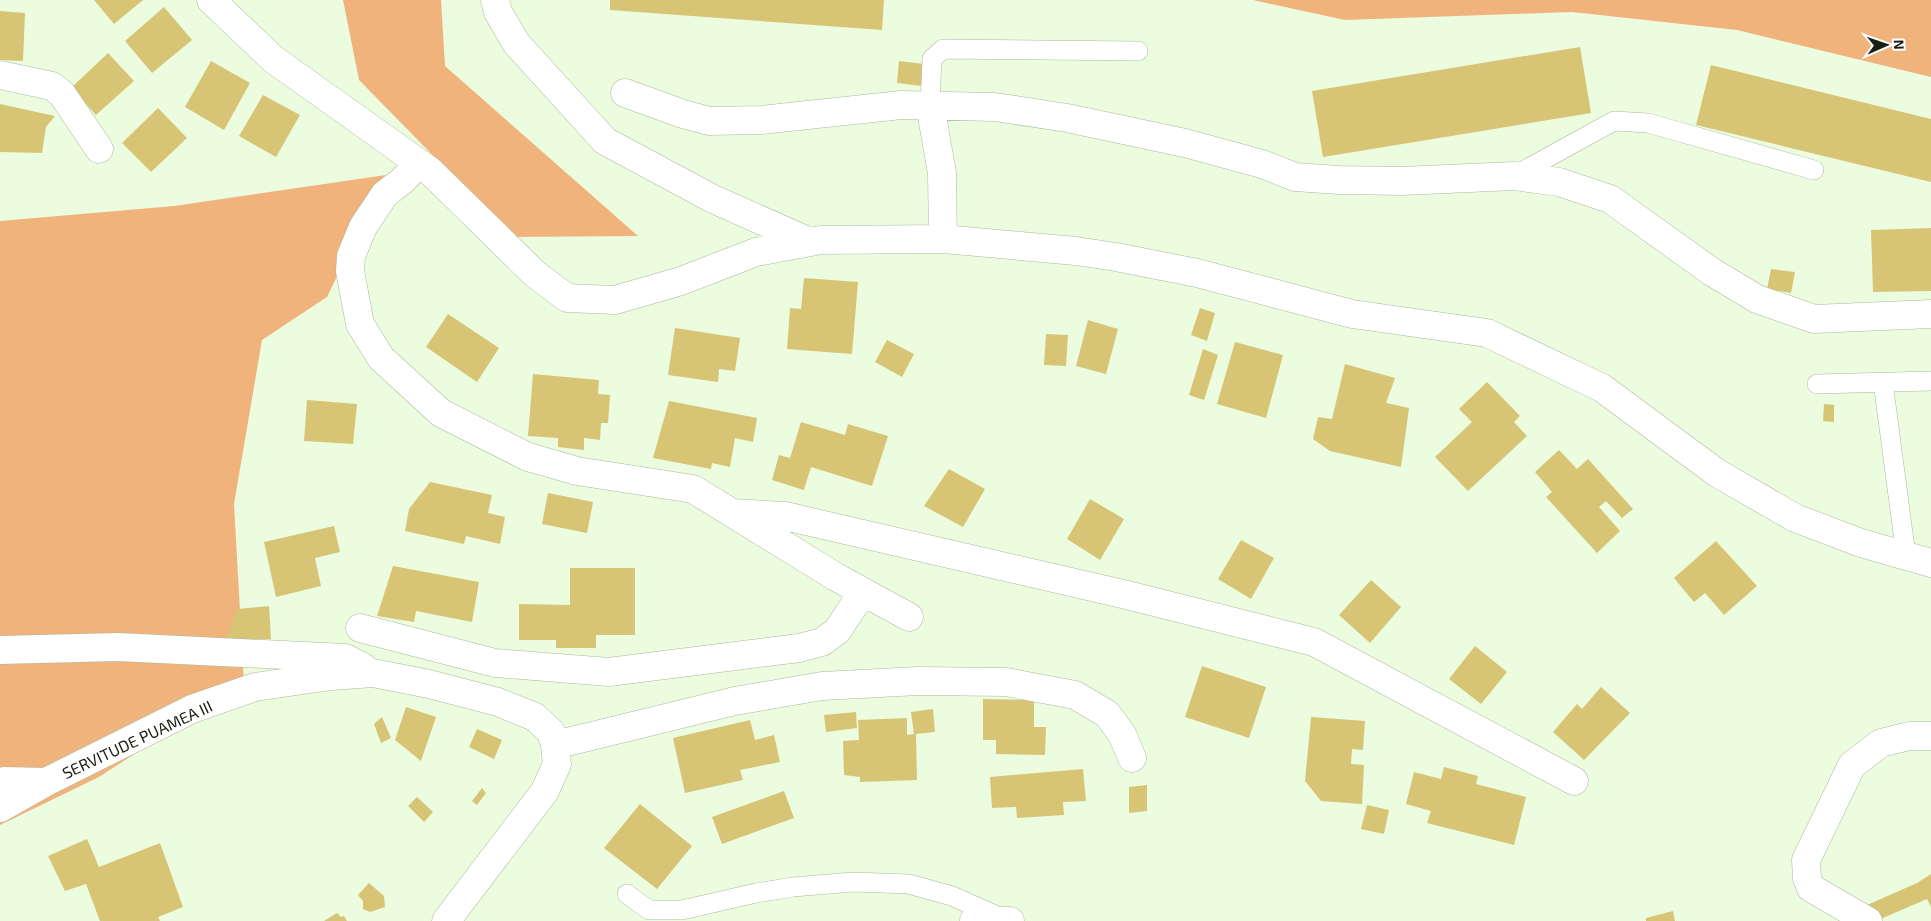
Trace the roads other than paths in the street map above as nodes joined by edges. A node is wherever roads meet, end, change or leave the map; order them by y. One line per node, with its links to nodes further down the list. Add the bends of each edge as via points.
1 (211, 0): 8 (street, via 273,59)
2 (495, 0): 12 (street, via 498,12 516,43 605,142 713,199)
3 (1138, 51): 6 (lane, via 943,50 932,59)
4 (0, 75): 7 (street, via 52,86 62,94)
5 (625, 93): 6 (street, via 709,121 760,120 901,105)
6 (930, 105): 10 (street, via 995,107 1067,118 1185,143 1262,164 1295,177 1402,181); 11 (street, via 942,173)
7 (99, 149)
8 (419, 163): 12 (street, via 535,274 567,298 615,300 681,281 756,252); 17 (street, via 385,194 363,227 351,256 350,271 360,324 382,358 441,413 528,457 577,471 693,489)
9 (1814, 170): 10 (lane, via 1648,123 1614,121)
10 (1514, 176): 13 (street, via 1559,182 1610,199 1712,272 1757,299 1814,319)
11 (943, 239): 12 (street); 18 (street, via 1116,257 1197,273 1352,314 1487,333 1602,388 1718,473 1795,518 1861,544)
12 (810, 242)
13 (1931, 314)
14 (1931, 381): 15 (lane)
15 (1882, 382): 16 (lane); 18 (lane)
16 (1817, 384)
17 (732, 513): 19 (street); 27 (street, via 785,516 1314,642)
18 (1919, 560)
19 (863, 592): 20 (street); 21 (street, via 836,630 822,642 799,648 609,672 495,663)
20 (909, 616)
21 (360, 628)
22 (0, 650): 23 (street, via 118,647 345,658)
23 (373, 673): 25 (street, SERVITUDE PUAMEA III, via 498,702 535,717 551,732); 29 (street, SERVITUDE PUAMEA III, via 255,687 192,709)
24 (1931, 736): 35 (street, via 1909,736 1881,743 1852,765 1806,860 1811,888)
25 (556, 746): 26 (street, via 735,701 822,686 918,681 1006,682 1074,695 1107,714 1122,734); 32 (street, via 557,764 545,791)
26 (1132, 758)
27 (1574, 781)
28 (0, 782): 29 (street)
29 (46, 782): 30 (street, SERVITUDE PUAMEA III)
30 (0, 808)
31 (627, 894): 34 (lane, via 650,910 682,910 793,887 853,882 909,884 952,896)
32 (446, 921)
33 (974, 921): 34 (street)
34 (1008, 921)
35 (1868, 921)

